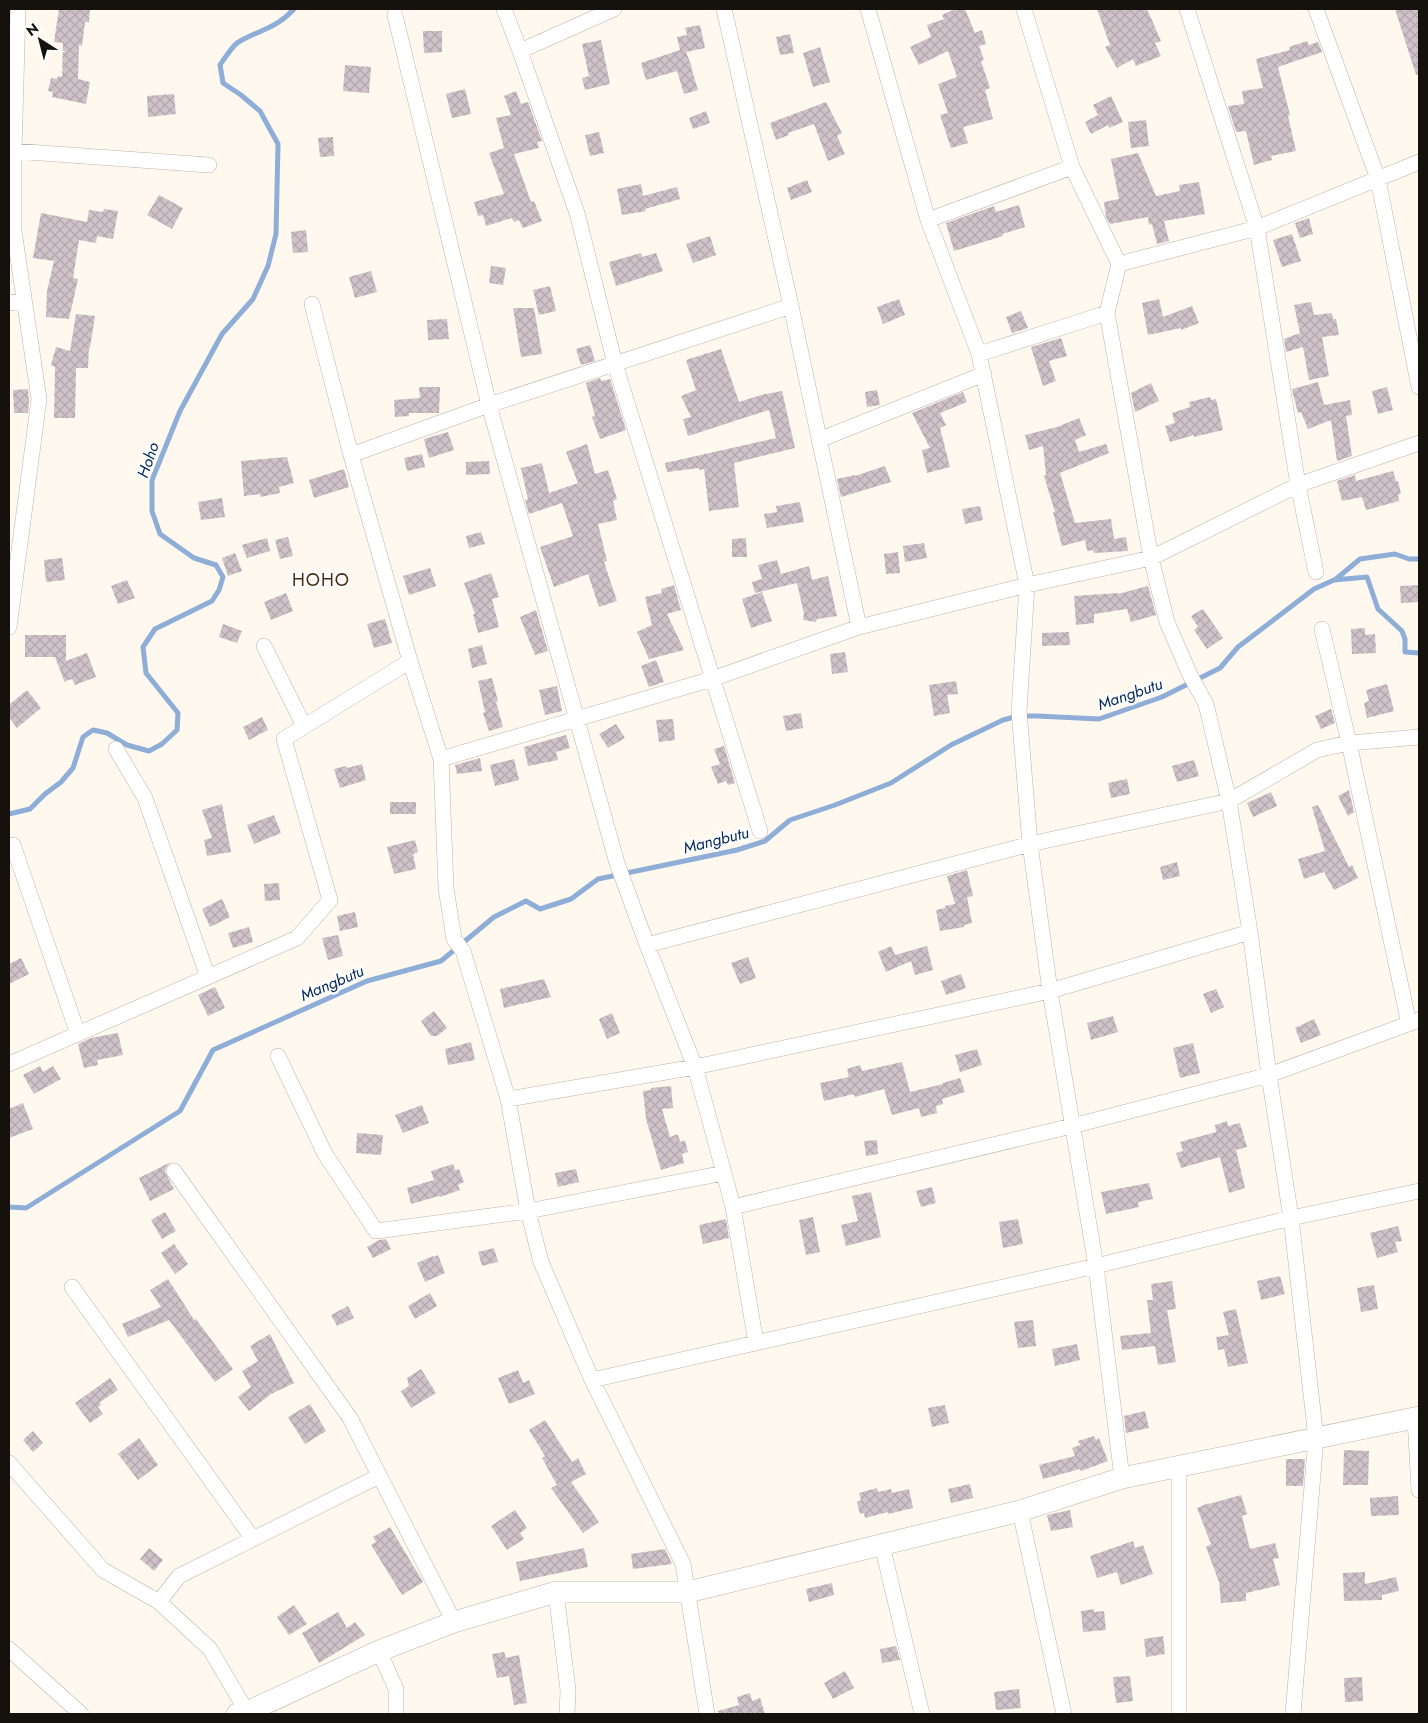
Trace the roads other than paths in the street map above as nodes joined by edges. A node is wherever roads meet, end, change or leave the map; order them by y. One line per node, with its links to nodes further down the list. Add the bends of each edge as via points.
1 (18, 9): 11 (street)
2 (504, 9): 10 (street)
3 (614, 9): 10 (street)
4 (724, 9): 22 (street)
5 (868, 9): 16 (street)
6 (1024, 9): 14 (street)
7 (1187, 9): 17 (street)
8 (1316, 9): 15 (street)
9 (395, 15): 28 (street)
10 (520, 51): 25 (street, via 577,213)
11 (14, 151): 13 (street); 19 (street, via 14,231)
12 (1419, 162): 15 (street)
13 (209, 165)
14 (1072, 167): 16 (street); 18 (street)
15 (1378, 179): 17 (street); 27 (street)
16 (928, 220): 24 (street)
17 (1257, 228): 18 (street); 32 (street)
18 (1119, 264): 23 (street)
19 (24, 301): 20 (street); 36 (street, via 39,399)
20 (9, 303)
21 (312, 304): 31 (street)
22 (791, 306): 25 (street); 29 (street)
23 (1108, 313): 24 (street); 33 (street)
24 (979, 354): 26 (street)
25 (615, 364): 28 (street); 41 (street)
26 (984, 374): 29 (street); 35 (street)
27 (1419, 387)
28 (489, 405): 31 (street); 42 (street)
29 (819, 440): 37 (street)
30 (1419, 443): 32 (street)
31 (351, 456): 40 (street)
32 (1298, 485): 33 (street); 34 (street)
33 (1151, 558): 35 (street); 48 (street, via 1167,622 1206,704)
34 (1316, 572)
35 (1027, 584): 37 (street); 50 (street, via 1019,711)
36 (9, 627)
37 (859, 627): 41 (street)
38 (1322, 629): 45 (street)
39 (264, 646): 43 (street)
40 (410, 661): 43 (street); 47 (street)
41 (712, 679): 42 (street); 49 (street)
42 (578, 719): 47 (street); 53 (street, via 617,863)
43 (304, 726): 54 (street, via 284,739 330,900 298,938)
44 (1419, 737): 45 (street)
45 (1350, 743): 48 (street, via 1317,750); 56 (street)
46 (116, 749): 54 (street, via 145,798)
47 (440, 759): 62 (street, via 446,888 459,945)
48 (1229, 801): 50 (street); 52 (street)
49 (760, 831)
50 (1030, 844): 53 (street); 55 (street)
51 (13, 845): 57 (street)
52 (1250, 932): 55 (street); 61 (street)
53 (647, 945): 60 (street)
54 (208, 977): 57 (street)
55 (1050, 991): 60 (street); 63 (street)
56 (1414, 1022): 61 (street)
57 (78, 1034): 59 (street)
58 (278, 1056): 68 (street, via 325,1154 376,1231)
59 (9, 1064)
60 (695, 1067): 62 (street); 65 (street)
61 (1268, 1075): 63 (street); 69 (street)
62 (508, 1099): 68 (street)
63 (1072, 1126): 67 (street); 70 (street)
64 (174, 1171): 78 (street, via 350,1418)
65 (724, 1172): 67 (street); 68 (street)
66 (1419, 1191): 69 (street)
67 (733, 1207): 72 (street)
68 (528, 1211): 73 (street, via 541,1262)
69 (1291, 1218): 70 (street); 75 (street)
70 (1096, 1266): 72 (street); 79 (street)
71 (72, 1287): 82 (street)
72 (756, 1343): 73 (street)
73 (592, 1380): 85 (street, via 683,1564)
74 (1417, 1418): 75 (street); 80 (street)
75 (1316, 1438): 77 (street); 98 (street)
76 (9, 1464): 86 (street, via 103,1570)
77 (1179, 1466): 79 (street); 97 (street)
78 (379, 1476): 82 (street); 87 (street)
79 (1122, 1478): 81 (street)
80 (1419, 1490)
81 (1020, 1511): 83 (street); 96 (street)
82 (253, 1539): 86 (street, via 179,1576)
83 (882, 1545): 85 (street); 95 (street)
84 (556, 1592): 85 (street); 87 (street); 93 (street, via 568,1690)
85 (688, 1592): 94 (street)
86 (159, 1602): 90 (street, via 210,1649)
87 (454, 1622): 89 (street)
88 (9, 1649): 91 (street)
89 (379, 1651): 90 (street); 92 (street, via 396,1689)
90 (242, 1713)
91 (82, 1714)
92 (396, 1714)
93 (567, 1714)
94 (707, 1714)
95 (922, 1714)
96 (1064, 1714)
97 (1179, 1714)
98 (1293, 1714)

